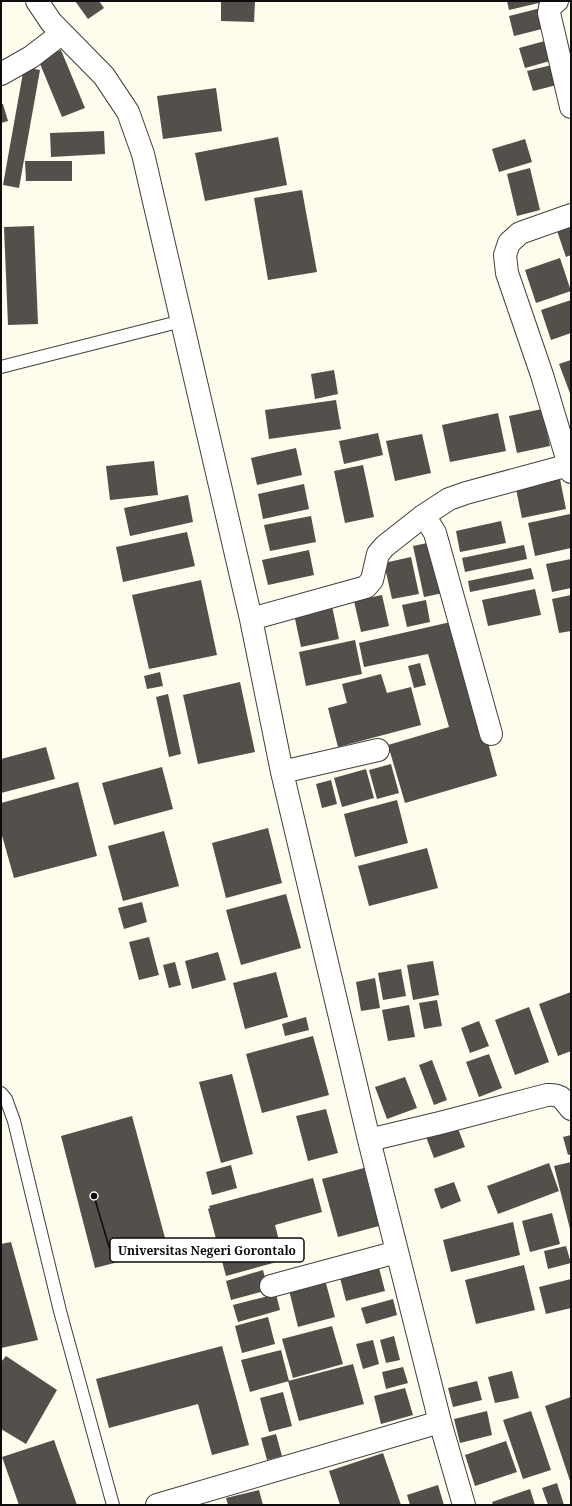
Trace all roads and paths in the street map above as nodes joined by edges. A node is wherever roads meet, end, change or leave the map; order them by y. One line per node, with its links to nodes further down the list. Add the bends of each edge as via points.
1 (38, 1): 3 (street)
2 (556, 1): 5 (street, via 550,7 549,13)
3 (61, 34): 4 (street, via 31,57); 7 (street, via 104,76 128,112 143,154)
4 (1, 74)
5 (571, 107)
6 (571, 215): 9 (street, via 520,233 509,243 505,255 507,273 542,375)
7 (182, 321): 8 (lane); 11 (street)
8 (1, 367)
9 (570, 469): 10 (street, via 466,493 449,499)
10 (423, 516): 11 (street, via 378,554 372,580 366,587); 12 (street, via 435,533)
11 (251, 619): 14 (street)
12 (492, 734)
13 (378, 750): 14 (street)
14 (282, 772): 17 (street)
15 (1, 1093): 21 (lane, via 6,1099 14,1121 60,1310)
16 (571, 1109): 17 (street, via 562,1097 555,1094 547,1095)
17 (369, 1140): 18 (street)
18 (397, 1252): 19 (street); 20 (street)
19 (271, 1286)
20 (440, 1422): 22 (street); 23 (street)
21 (113, 1505)
22 (157, 1505)
23 (464, 1505)

